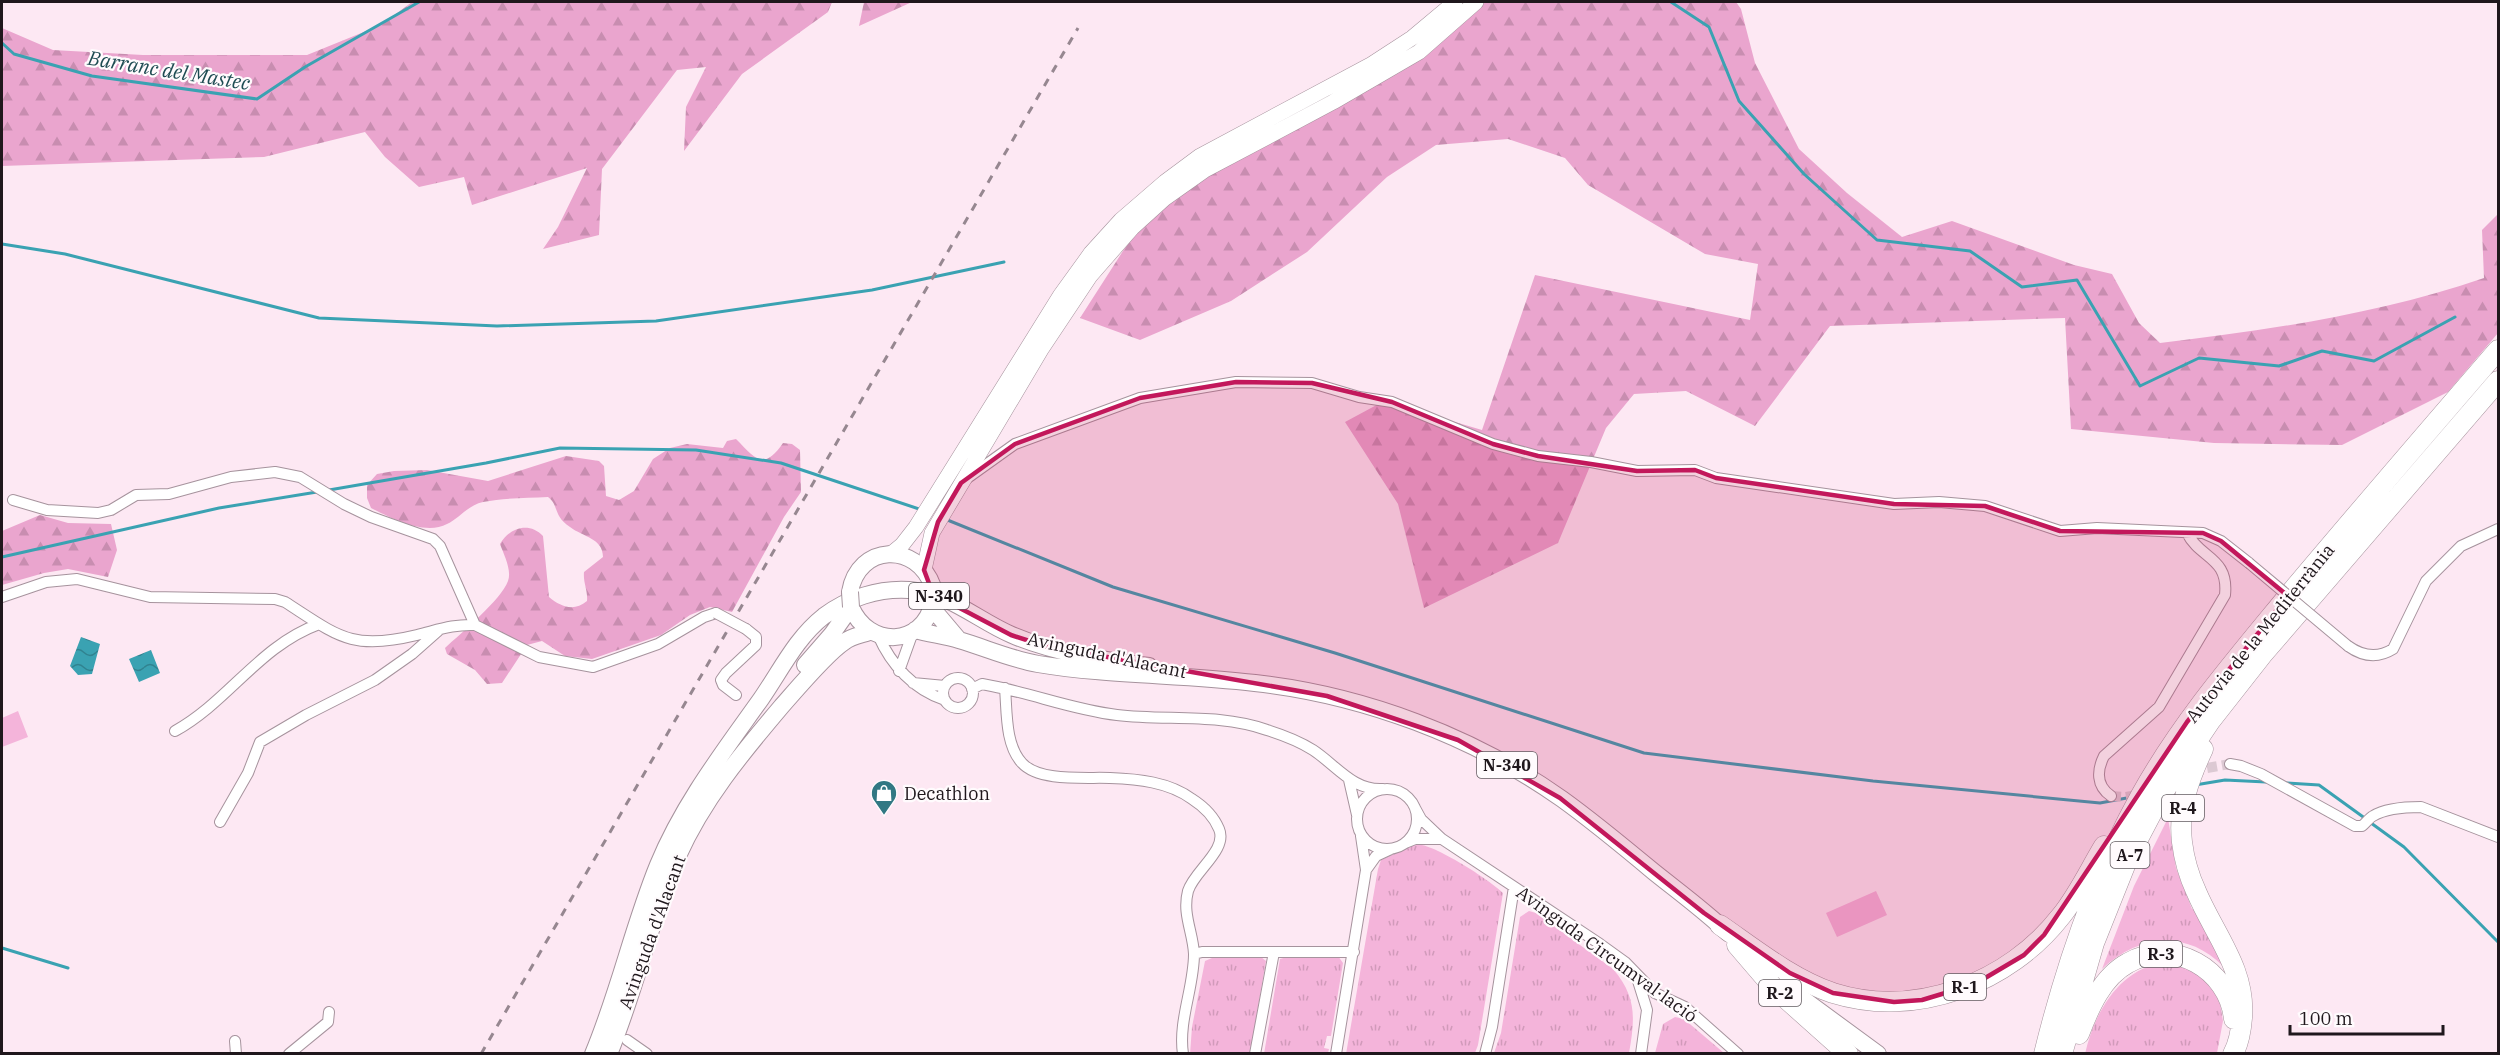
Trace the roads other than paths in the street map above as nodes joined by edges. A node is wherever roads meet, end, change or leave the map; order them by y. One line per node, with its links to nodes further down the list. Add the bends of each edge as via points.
1 (1455, 2): 9 (main road, via 1412,38 1372,64 1200,156 1129,213 1091,253 1060,296 916,527)
2 (1476, 2): 5 (main road, via 1419,52 1205,170 1148,213 1090,276)
3 (2499, 350): 34 (highway, Autovia de la Mediterrània / A-7, via 2212,687)
4 (2499, 381): 21 (highway, Autovia de la Mediterrània / A-7)
5 (961, 483): 8 (street, via 1014,444 1140,398 1236,382 1312,383 1392,402 1493,444 1538,456 1637,471 1695,470 1716,478 1894,504 1985,506 2060,531 2097,528); 10 (main road, via 929,539)
6 (13, 500): 15 (street, via 36,509 98,513 136,495 169,494 231,477 288,473 371,517 433,539 440,546)
7 (2499, 529): 8 (street, bridge, via 2461,546 2426,581 2393,649 2372,656 2348,646 2221,541 2203,533)
8 (2187, 532): 35 (street, via 2222,569 2225,595 2159,707 2104,756 2099,781)
9 (891, 554): 10 (main road, N-340, via 910,558); 12 (main road, N-340, via 863,565 854,577)
10 (924, 570): 13 (main road, N-340)
11 (2, 597): 14 (street, via 46,582 77,579 150,597 275,599)
12 (851, 599): 18 (main road, via 855,616); 32 (main road, Avinguda d'Alacant / N-340, via 825,643)
13 (932, 599): 17 (main road, N-340, via 922,624); 19 (main road, N-340)
14 (319, 624): 16 (street, via 354,641 368,642 399,640); 29 (street, via 272,649 198,718)
15 (475, 625): 16 (street, via 455,624); 27 (street, bridge, via 539,657 593,667 658,644 716,613 756,637 756,645 721,680)
16 (441, 629): 38 (street, via 375,680 260,742 248,773)
17 (914, 631): 18 (main road, N-340, via 896,637); 19 (main road, N-340); 20 (street)
18 (874, 633): 20 (street); 57 (main road, Avinguda d'Alacant / N-340, via 840,644 734,764 704,808 665,888)
19 (959, 640): 22 (main road, N-340, via 1037,663 1143,676)
20 (899, 671): 23 (street)
21 (2243, 680): 68 (highway, Autovia de la Mediterrània / A-7, via 2184,760 2128,858 2094,943); 70 (highway, R-4, via 2233,705 2205,745 2189,780 2182,813 2182,840 2195,890 2235,966 2240,984 2241,1030)
22 (1254, 682): 32 (main road, Avinguda d'Alacant / N-340, via 1045,646 1011,634 946,598 909,590 879,592 845,603 807,631); 46 (main road, N-340, via 1384,711 1494,758 1577,810)
23 (913, 683): 24 (street); 28 (street)
24 (945, 686): 26 (street, via 957,678); 28 (street)
25 (1005, 688): 26 (street, via 982,684); 31 (street, via 1096,712 1212,719 1265,729 1311,748); 49 (street, via 1007,719 1016,755 1034,771 1156,783 1186,794 1208,813 1221,837 1220,846 1189,890 1186,912)
26 (972, 689): 28 (street, via 971,699 961,707)
27 (736, 695)
28 (945, 700)
29 (175, 731)
30 (2230, 764): 40 (street, via 2261,774 2355,826 2362,826 2380,813 2421,807)
31 (1349, 780): 33 (street, via 1370,790); 37 (street)
32 (702, 784): 56 (main road, Avinguda d'Alacant / N-340, via 659,863)
33 (1383, 789): 36 (street, via 1406,795); 37 (street, via 1368,795)
34 (2141, 795): 46 (highway, R-1, via 2120,818 2062,915 2044,935 2002,969 1948,993 1894,1002 1833,993 1790,973); 67 (highway, Autovia de la Mediterrània / A-7, via 2084,918)
35 (2111, 796)
36 (1415, 808): 41 (street, Avinguda Circumval·lació); 42 (street, via 1418,822)
37 (1357, 817): 39 (street)
38 (220, 822)
39 (1359, 830): 43 (street, via 1370,844); 44 (street)
40 (2499, 837)
41 (1442, 839): 42 (street); 45 (street, Avinguda Circumval·lació)
42 (1405, 843): 43 (street)
43 (1393, 848): 44 (street, via 1376,856)
44 (1366, 870): 48 (street)
45 (1514, 886): 50 (street, Avinguda Circumval·lació, via 1600,944); 62 (street)
46 (1720, 925): 65 (highway, R-2, via 1773,987); 66 (main road, N-340, via 1787,988)
47 (1274, 952): 48 (street); 49 (street); 60 (street)
48 (1354, 952): 61 (street)
49 (1194, 954): 59 (street)
50 (1635, 975): 63 (street, via 1647,1010); 64 (street, Avinguda Circumval·lació, via 1655,993 1684,1007)
51 (329, 1012): 55 (street, via 328,1022)
52 (627, 1040): 58 (street)
53 (235, 1041): 54 (street)
54 (236, 1053)
55 (289, 1053)
56 (593, 1053)
57 (609, 1053)
58 (646, 1053)
59 (1183, 1053)
60 (1255, 1053)
61 (1336, 1053)
62 (1485, 1053)
63 (1641, 1053)
64 (1738, 1053)
65 (1848, 1053)
66 (1878, 1053)
67 (2044, 1053)
68 (2062, 1053)
69 (2072, 1053): 70 (highway, R-3, via 2089,1009 2117,971 2128,962 2159,954 2196,961 2219,980 2233,1008)
70 (2231, 1053)

